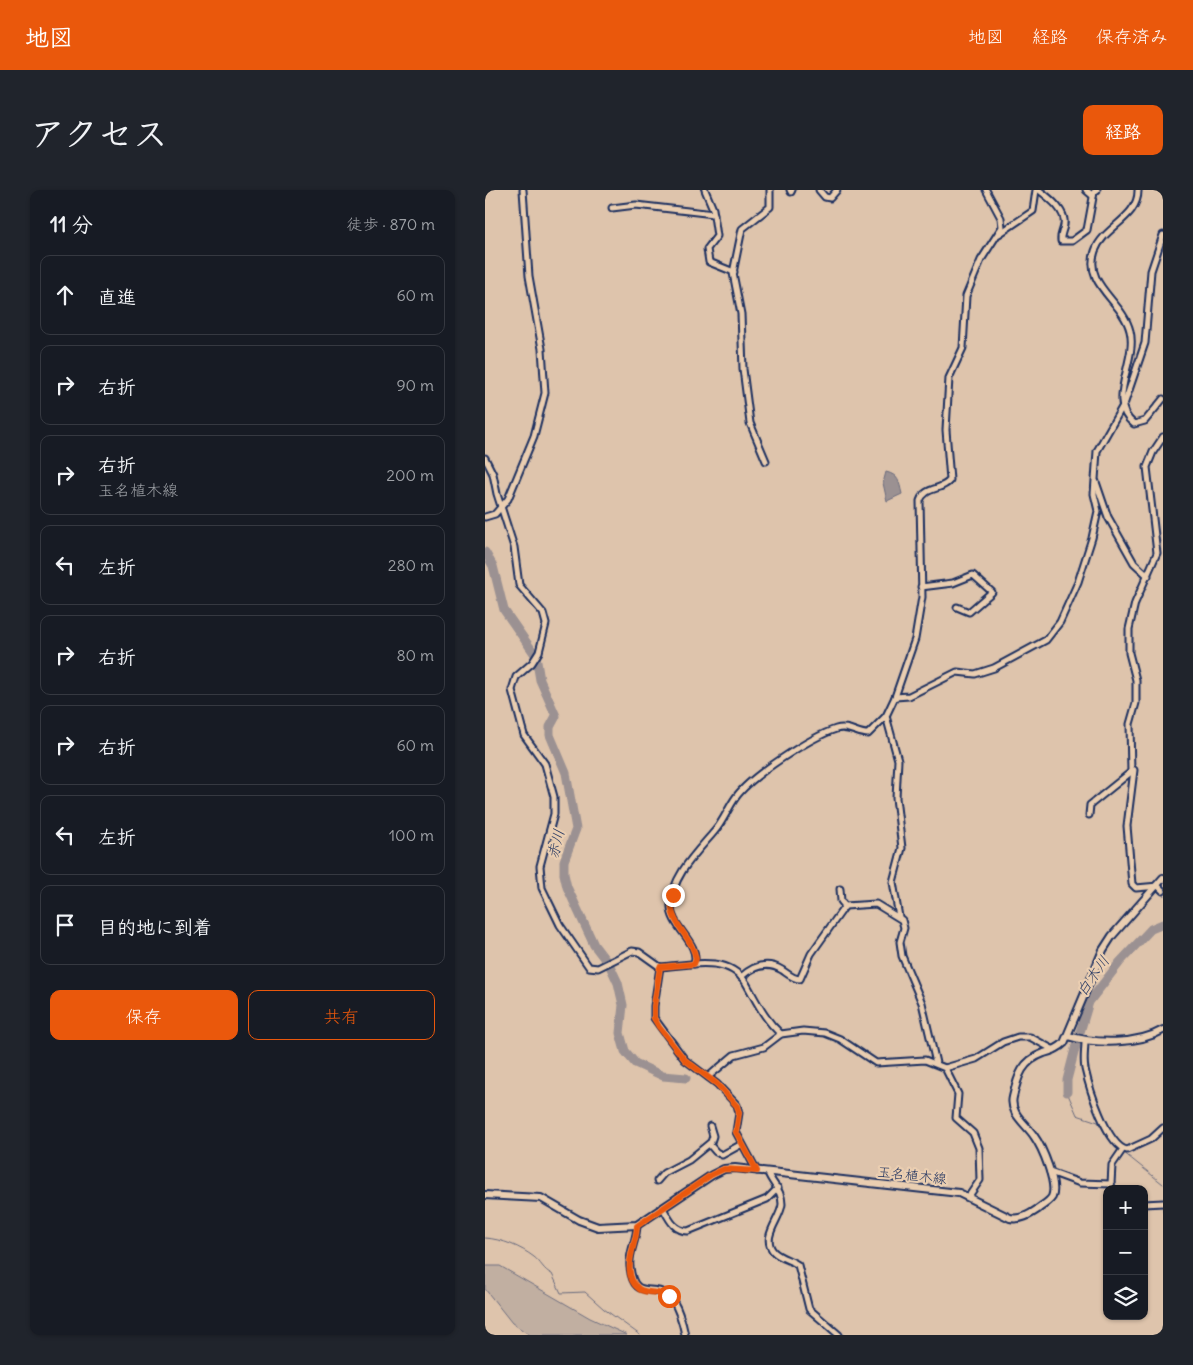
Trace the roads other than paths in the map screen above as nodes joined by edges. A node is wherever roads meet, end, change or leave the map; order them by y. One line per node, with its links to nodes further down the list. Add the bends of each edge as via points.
1 (523, 190): 23 (street, via 529,276 542,349 545,393 534,436)
2 (705, 190): 13 (street)
3 (770, 190): 16 (street, via 771,206 741,229)
4 (819, 190): 5 (street, via 831,198)
5 (837, 190)
6 (985, 190): 14 (street, via 1001,218)
7 (1037, 190): 11 (street, via 1051,200 1064,219 1061,241 1072,241 1087,230); 14 (street, via 1033,211)
8 (1086, 190): 11 (street)
9 (1097, 190): 11 (street)
10 (1138, 190): 18 (street, via 1132,208 1099,242 1094,255 1095,278 1121,311 1131,332)
11 (1093, 196)
12 (612, 208): 13 (street, via 635,205)
13 (714, 214): 16 (street, via 717,236 707,249 709,262)
14 (999, 234): 26 (street, via 985,253 968,290 963,348 949,378 946,430 950,480 946,485 927,492 919,505)
15 (1163, 235): 18 (street, via 1151,271 1145,343)
16 (734, 272): 21 (street, via 741,314 749,417)
17 (1163, 399): 18 (street, via 1141,423 1134,424 1128,420)
18 (1121, 408): 22 (street, via 1097,451)
19 (1163, 437): 25 (street, via 1147,468 1157,541 1157,553)
20 (485, 458): 23 (street)
21 (766, 461)
22 (1094, 478): 25 (street, via 1107,517 1134,563); 28 (street, via 1098,511 1092,538 1068,606 1053,632 1034,648 995,668 975,674 957,672 909,696)
23 (502, 507): 24 (street); 38 (street, via 514,547 519,586 543,613 546,624 539,652 533,663 516,677 512,690 524,735 545,764 554,797 554,814 540,866 543,894 568,939 589,967 598,968 632,950)
24 (485, 517)
25 (1148, 576): 30 (street, via 1135,603 1129,629 1129,653 1136,680 1136,703 1131,724)
26 (921, 587): 27 (street, via 953,583 973,575 991,592 969,612); 28 (street, via 915,639)
27 (957, 607)
28 (895, 697): 29 (street)
29 (885, 716): 36 (street, via 898,760 896,798 902,848 893,882); 37 (street, via 868,734 842,727 810,741 735,798 717,828 680,875 671,900 674,918 695,954)
30 (1131, 772): 31 (street, via 1091,805); 33 (street, via 1133,770 1127,826 1130,878 1136,888)
31 (1089, 815)
32 (1163, 878): 33 (main road)
33 (1160, 888): 42 (main road, via 1112,936 1103,950)
34 (840, 889): 35 (street)
35 (845, 906): 36 (street, via 874,904); 39 (street, via 811,954 800,980 769,966 755,967)
36 (899, 918): 45 (street, via 904,928 900,942 902,956 926,1015)
37 (694, 964): 38 (street); 39 (street, via 727,966)
38 (660, 967): 47 (street, via 654,1018 685,1060)
39 (741, 977): 41 (street, via 767,1021)
40 (1163, 1030): 43 (main road, via 1136,1039)
41 (781, 1034): 45 (street, via 825,1033 876,1063 919,1059); 47 (street, via 764,1047 734,1055)
42 (1068, 1036): 43 (main road); 44 (main road, 玉名植木線)
43 (1084, 1041): 52 (street, via 1085,1070 1097,1110)
44 (1054, 1050): 46 (street, via 1030,1037 1019,1037 1003,1042 965,1064); 54 (main road, 玉名植木線, via 1024,1064 1013,1098 1015,1113 1039,1144)
45 (936, 1063): 46 (street)
46 (945, 1068): 61 (street, via 958,1094 956,1118 973,1133 979,1148 980,1180)
47 (708, 1077): 51 (street, via 737,1106 736,1132)
48 (710, 1126): 50 (street, via 713,1136)
49 (1163, 1128): 52 (street, via 1141,1145)
50 (709, 1144): 51 (street, via 722,1155); 56 (street, via 689,1160 664,1173)
51 (742, 1144): 53 (street)
52 (1121, 1151): 58 (street, via 1112,1165)
53 (757, 1171): 55 (main road, 玉名植木線); 64 (main road, 玉名植木線, via 724,1169)
54 (1050, 1172): 57 (street, via 1080,1183); 61 (main road, 玉名植木線, via 1054,1190 1049,1201 1017,1219)
55 (768, 1173): 59 (street); 61 (main road, 玉名植木線)
56 (657, 1182)
57 (1103, 1185)
58 (1111, 1185)
59 (778, 1188): 64 (street, via 767,1199 688,1231 674,1226); 67 (street, via 781,1206 771,1230 771,1248 798,1265 809,1309)
60 (485, 1195): 65 (main road, via 541,1198 598,1227)
61 (969, 1196)
62 (1162, 1203): 63 (street)
63 (1148, 1204)
64 (663, 1208): 65 (main road, 玉名植木線)
65 (637, 1226): 66 (street, via 629,1262 635,1284 642,1290 669,1296)
66 (685, 1335)
67 (839, 1335)

